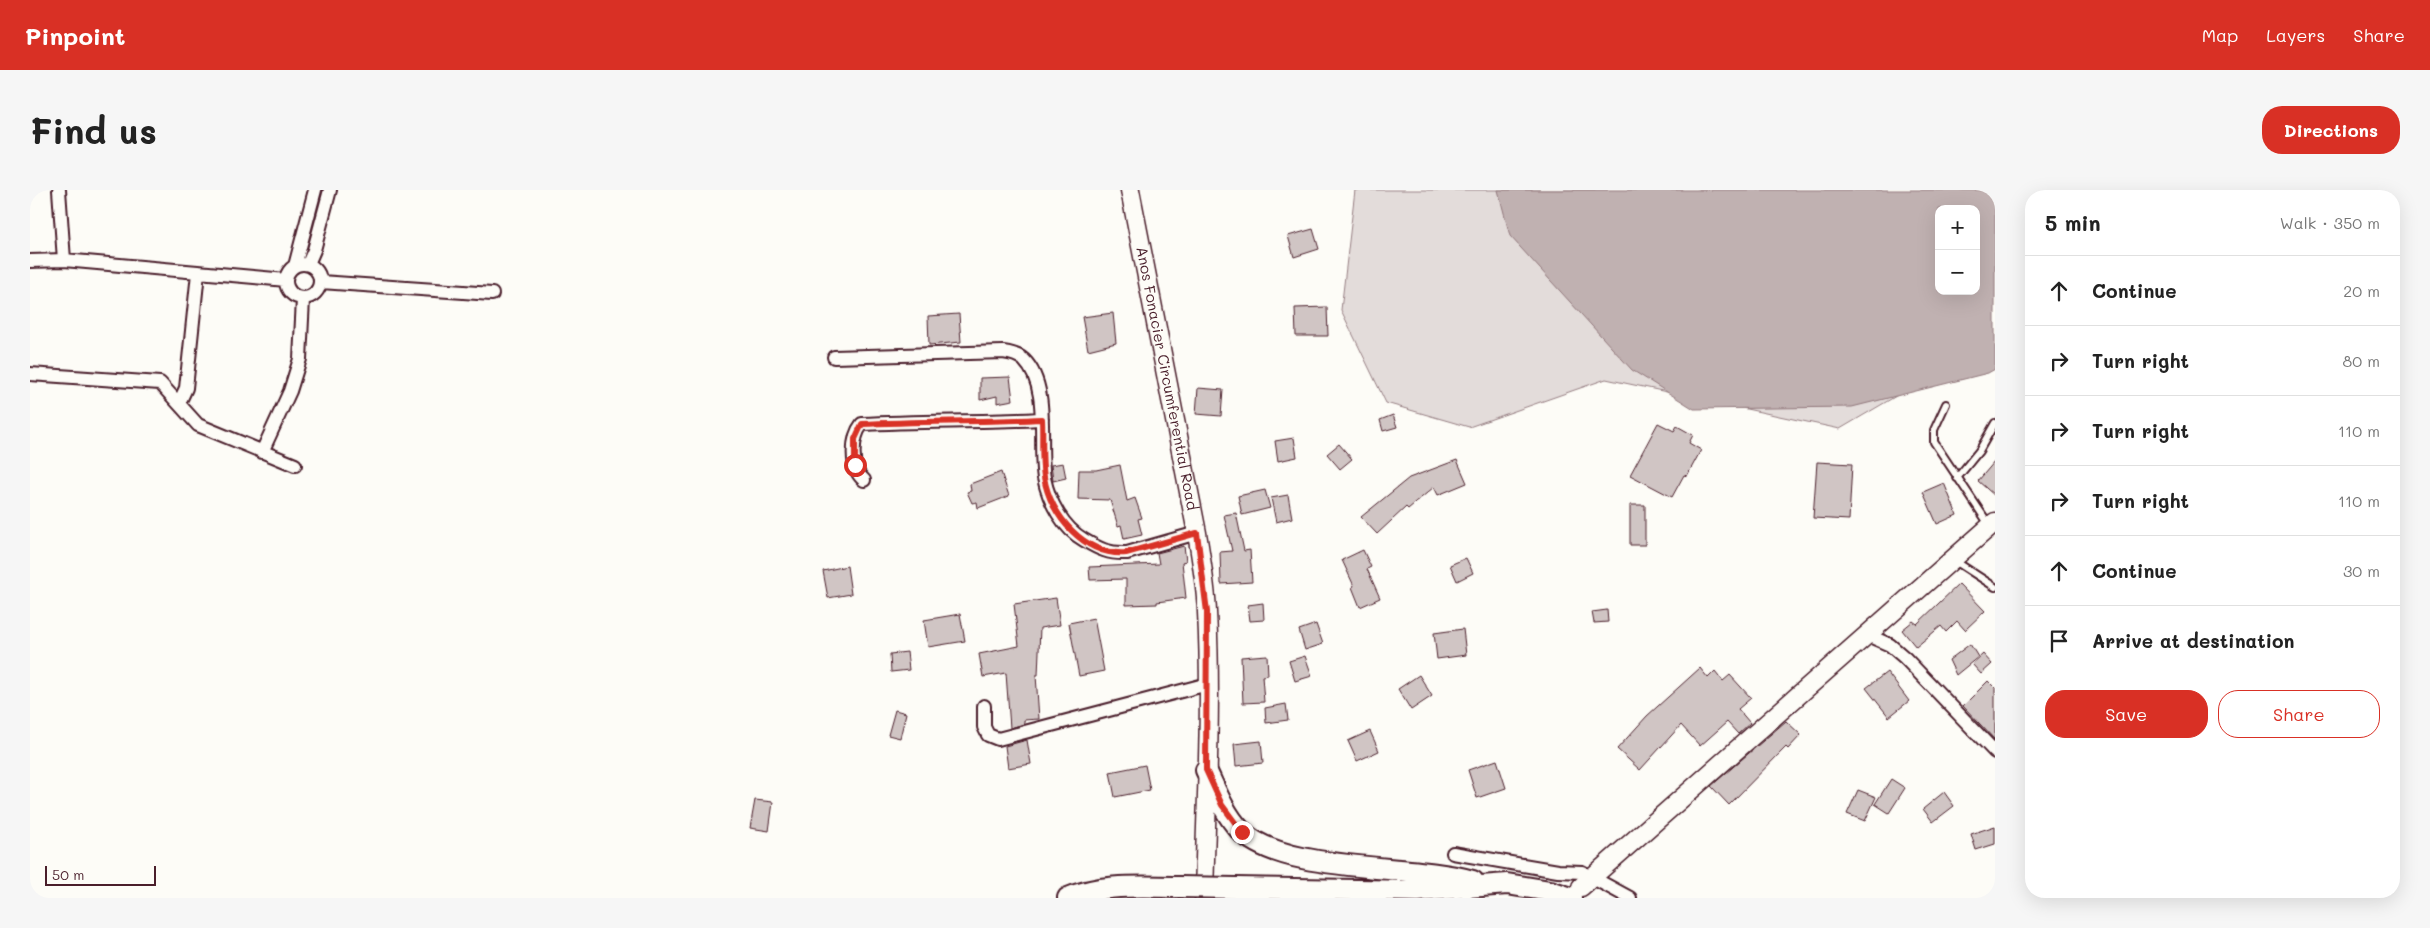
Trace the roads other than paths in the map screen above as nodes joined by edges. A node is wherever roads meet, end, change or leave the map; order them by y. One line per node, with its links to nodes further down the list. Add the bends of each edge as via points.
1 (59, 190): 5 (street)
2 (315, 190): 7 (street)
3 (330, 190): 7 (street, via 314,250)
4 (1130, 190): 24 (main road, Anos Fonacier Circumferential Road)
5 (64, 260): 6 (street); 8 (street)
6 (30, 261)
7 (301, 265): 9 (street, via 289,272); 10 (street, via 315,268)
8 (198, 273): 9 (street); 15 (street, via 186,388)
9 (286, 280): 12 (street, via 294,296)
10 (321, 282): 11 (street); 12 (street, via 318,291)
11 (492, 294)
12 (303, 299): 19 (street, via 300,359 290,391)
13 (834, 357): 17 (street, via 968,352 1013,354 1024,359 1031,369 1038,389)
14 (30, 374): 15 (street, via 160,383)
15 (179, 403): 19 (street, via 198,425)
16 (1946, 404): 21 (lane, via 1934,430 1934,442)
17 (1042, 419): 22 (street, via 862,424 855,439 855,465 858,475); 24 (street, via 1044,476 1049,497 1068,528 1080,538 1105,552 1116,554)
18 (1995, 423): 21 (lane)
19 (262, 452): 20 (street)
20 (295, 465)
21 (1958, 478): 23 (lane)
22 (864, 480)
23 (1993, 525): 25 (main road)
24 (1197, 533): 28 (main road, Anos Fonacier Circumferential Road, via 1207,612)
25 (1954, 560): 26 (lane); 27 (main road)
26 (1995, 587)
27 (1866, 634): 30 (street, via 1890,645 1905,658); 34 (main road)
28 (1208, 684): 29 (street, via 998,738 988,735 984,727); 31 (main road, Anos Fonacier Circumferential Road)
29 (984, 706)
30 (1995, 752)
31 (1206, 770): 33 (main road, via 1231,819 1249,836 1270,848 1310,860 1420,871); 36 (main road, Anos Fonacier Circumferential Road)
32 (1454, 853): 34 (street, via 1558,871 1582,872)
33 (1487, 885): 34 (main road); 35 (main road, bridge, via 1418,891 1118,887)
34 (1582, 887): 37 (street)
35 (1068, 898)
36 (1204, 898)
37 (1630, 898)

